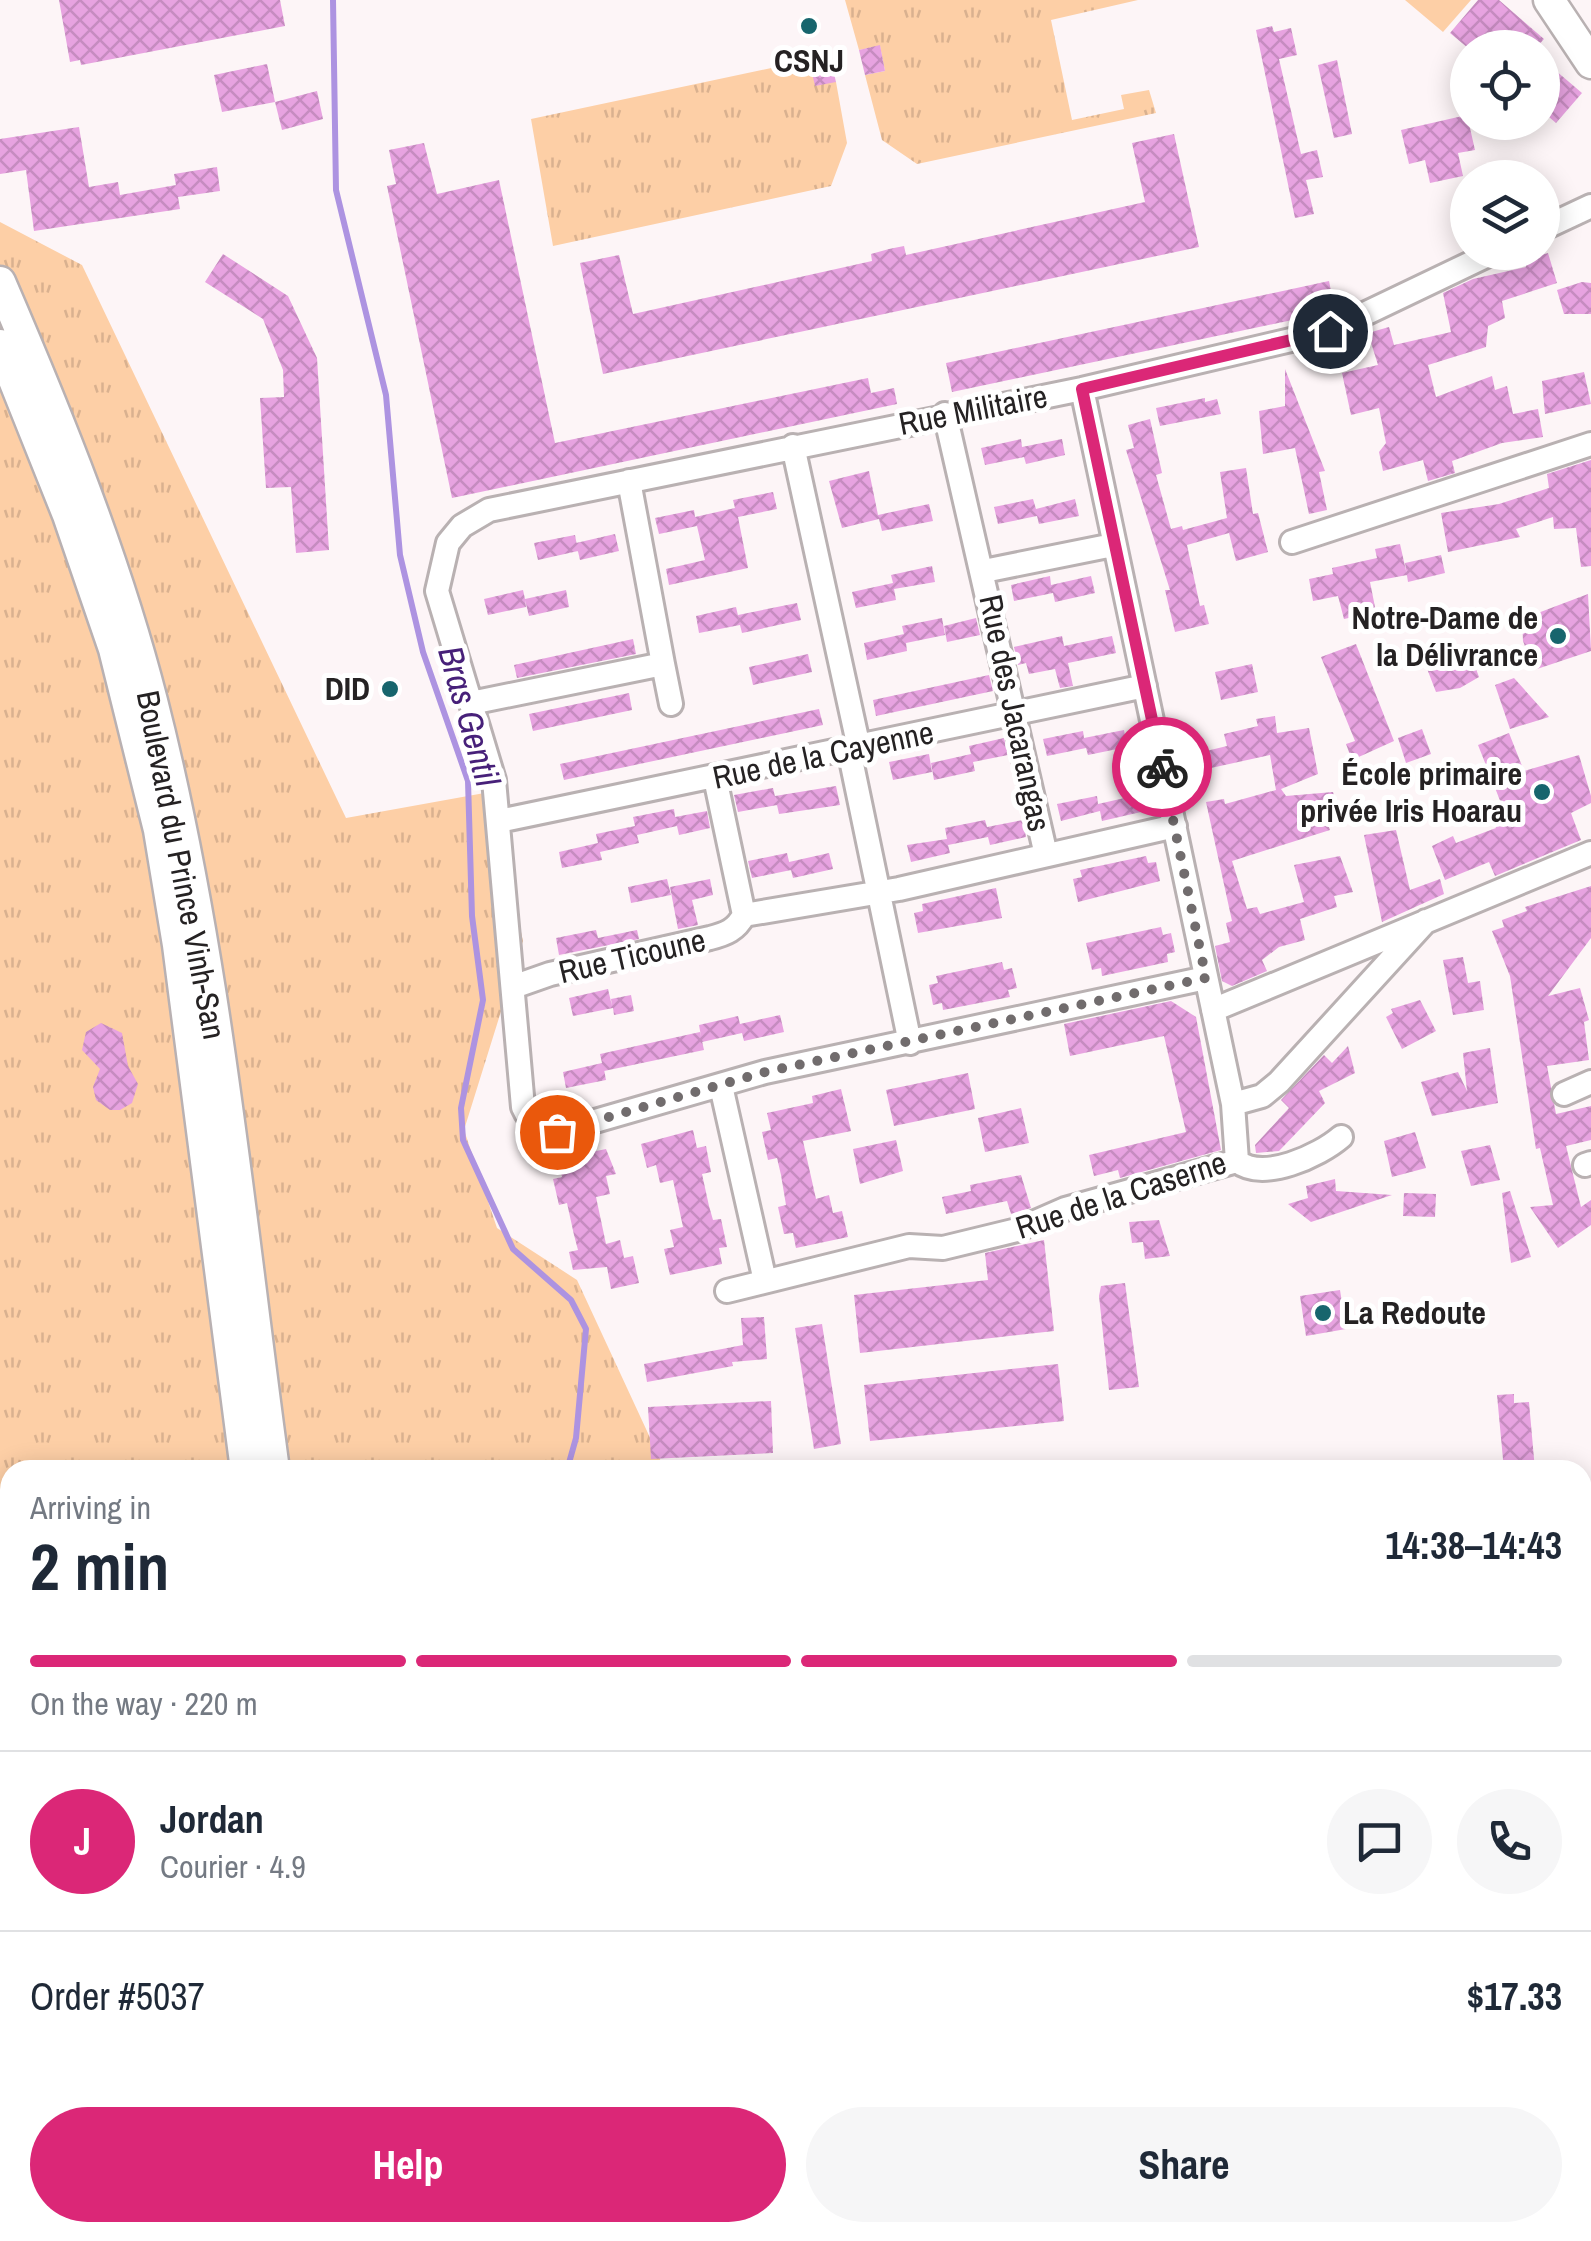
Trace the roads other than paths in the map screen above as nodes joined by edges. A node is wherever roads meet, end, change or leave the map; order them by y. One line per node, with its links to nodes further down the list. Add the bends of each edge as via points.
1 (1549, 0): 2 (main road)
2 (1591, 62)
3 (1591, 206): 4 (street)
4 (1560, 221)
5 (1457, 270): 8 (street, Rue Militaire, via 1330,331)
6 (0, 282): 45 (main road, Boulevard du Prince Vinh-San, via 103,538 168,768 202,950)
7 (0, 345): 44 (main road, Boulevard du Prince Vinh-San, via 114,648 159,830)
8 (1082, 389): 9 (street, Rue Militaire); 14 (street, Rue de la Caserne)
9 (946, 414): 11 (street, Rue Militaire); 15 (street, Rue des Jacarangas)
10 (1591, 444): 13 (street)
11 (793, 446): 12 (street, Rue Militaire); 21 (street)
12 (629, 482): 16 (street); 18 (street, Rue Militaire, via 489,510 448,544 438,591)
13 (1292, 542)
14 (1113, 545): 15 (street, Rue des Jacarangas); 17 (street, Rue de la Caserne)
15 (984, 571): 20 (street, Rue des Jacarangas)
16 (663, 664): 18 (street); 19 (street)
17 (1145, 686): 20 (street, Rue de la Cayenne); 24 (street, Rue de la Caserne)
18 (471, 703): 23 (street)
19 (672, 704)
20 (1016, 715): 21 (street, Rue de la Cayenne); 26 (street, Rue des Jacarangas)
21 (854, 749): 22 (street, Rue de la Cayenne); 27 (street)
22 (715, 778): 23 (street, Rue de la Cayenne); 28 (street, Rue Ticoune)
23 (500, 820): 33 (street)
24 (1174, 826): 26 (street, Rue Ticoune); 31 (street, Rue de la Caserne)
25 (1591, 853): 29 (street)
26 (1046, 855): 27 (street, Rue Ticoune)
27 (877, 892): 28 (street, Rue Ticoune); 35 (street)
28 (744, 914): 33 (street, Rue Ticoune, via 730,932)
29 (1428, 918): 30 (street); 32 (street)
30 (1344, 952): 32 (street); 34 (street)
31 (1206, 978): 34 (street, Rue de la Caserne); 35 (street)
32 (1372, 982): 39 (street, via 1262,1096)
33 (513, 987): 37 (street, via 523,1107 539,1127 557,1132)
34 (1212, 1010): 39 (street, Rue de la Caserne)
35 (910, 1043): 37 (street)
36 (1591, 1082): 38 (street)
37 (722, 1086): 42 (street)
38 (1564, 1094)
39 (1233, 1104): 41 (street, Rue de la Caserne)
40 (1340, 1137): 41 (street, via 1310,1158 1256,1169)
41 (1237, 1161): 42 (street, Rue de la Caserne, via 1065,1209 1017,1230 943,1248 909,1246)
42 (765, 1281): 43 (street, Rue de la Caserne)
43 (727, 1290)
44 (245, 1460)
45 (273, 1460)

